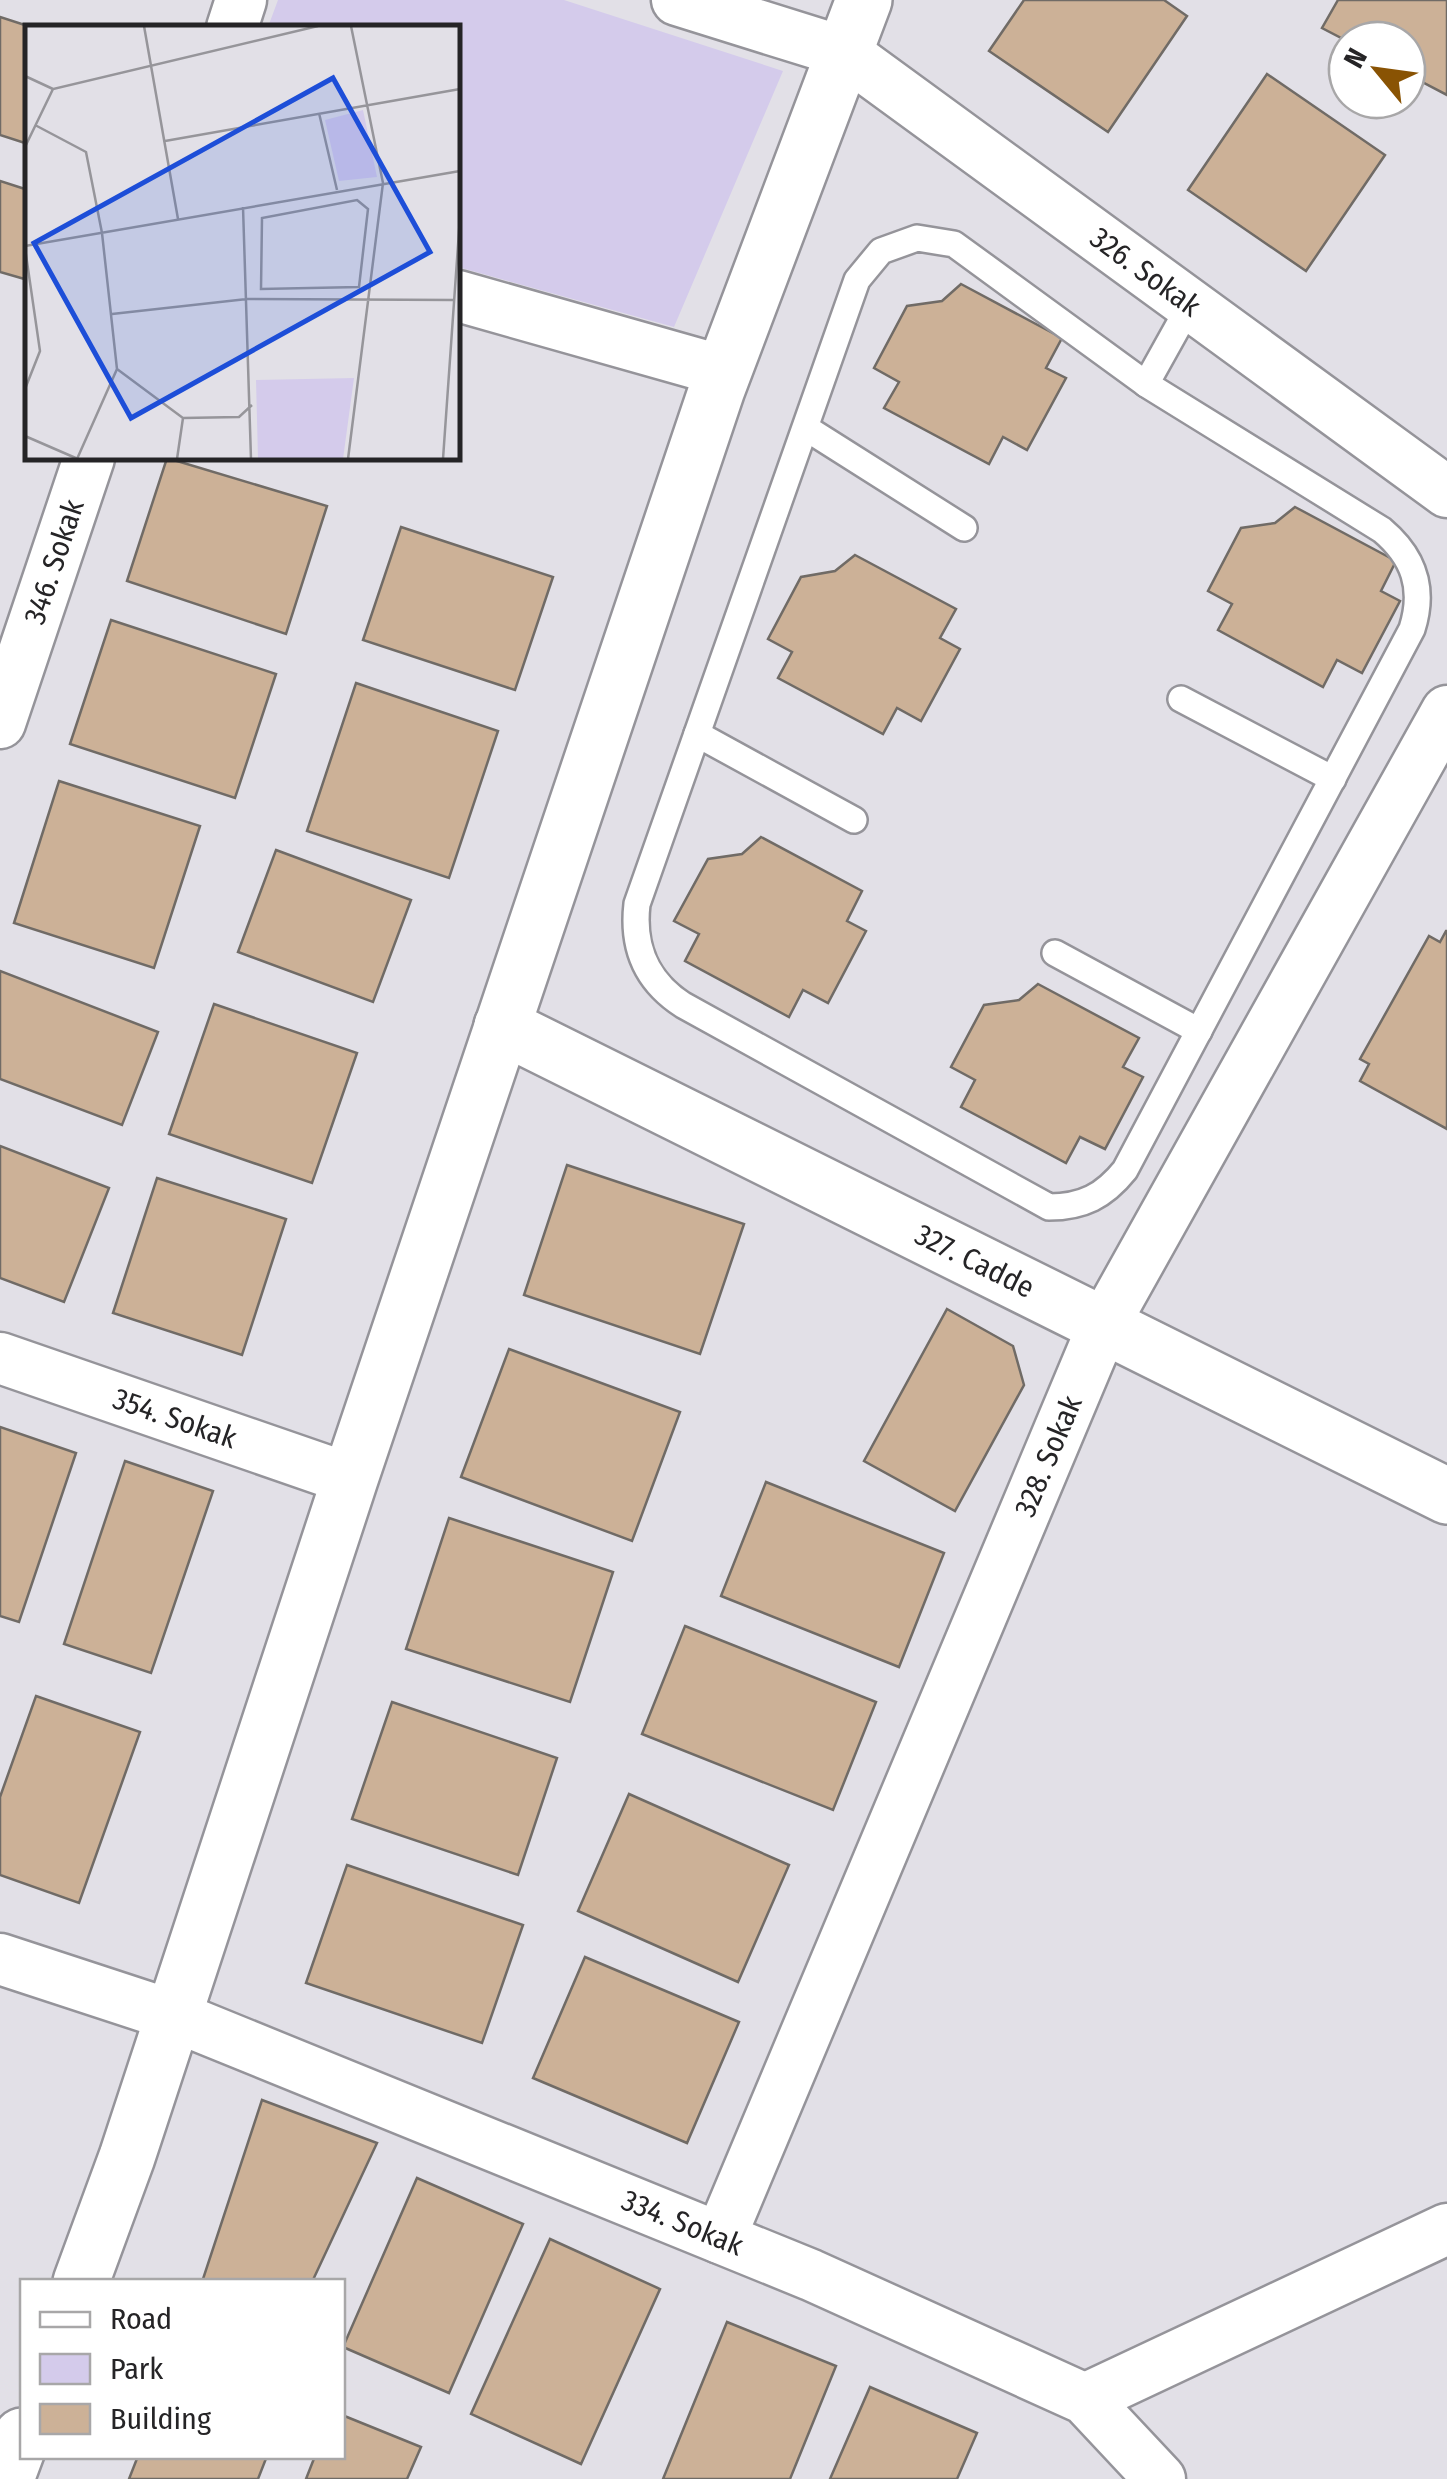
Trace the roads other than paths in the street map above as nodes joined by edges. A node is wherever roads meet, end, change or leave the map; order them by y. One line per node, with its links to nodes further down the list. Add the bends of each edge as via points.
1 (242, 0): 4 (street)
2 (678, 0): 5 (street, 326. Sokak)
3 (864, 0): 5 (street)
4 (233, 25)
5 (844, 52): 7 (street, 326. Sokak); 8 (street)
6 (460, 297): 8 (street)
7 (1190, 305): 9 (lane); 12 (street, 326. Sokak)
8 (723, 371): 21 (street)
9 (1146, 384): 10 (lane, via 954,244 917,238 881,251 857,280); 18 (lane, via 1382,530 1408,558 1419,594 1412,629)
10 (806, 428): 13 (lane); 17 (lane)
11 (87, 460): 16 (street, 346. Sokak)
12 (1447, 492)
13 (964, 528)
14 (1181, 699): 18 (lane)
15 (1447, 711): 23 (street, 328. Sokak)
16 (0, 722)
17 (698, 734): 19 (lane); 22 (lane, via 634,924 644,966 683,1004 1049,1208 1084,1204 1114,1184)
18 (1333, 779): 22 (lane)
19 (854, 820)
20 (1056, 953): 22 (lane)
21 (502, 1026): 23 (street, 327. Cadde); 25 (street)
22 (1199, 1032)
23 (1104, 1326): 26 (street, 327. Cadde); 30 (street, 328. Sokak)
24 (0, 1358): 25 (street, 354. Sokak)
25 (350, 1479): 28 (street)
26 (1447, 1496)
27 (0, 1958): 28 (street, 334. Sokak)
28 (174, 2016): 30 (street, 334. Sokak); 31 (street)
29 (1447, 2229): 32 (street)
30 (720, 2238): 32 (street, 334. Sokak)
31 (82, 2279)
32 (1085, 2399): 35 (street, 334. Sokak)
33 (20, 2441): 34 (street)
34 (6, 2479)
35 (1160, 2479)

